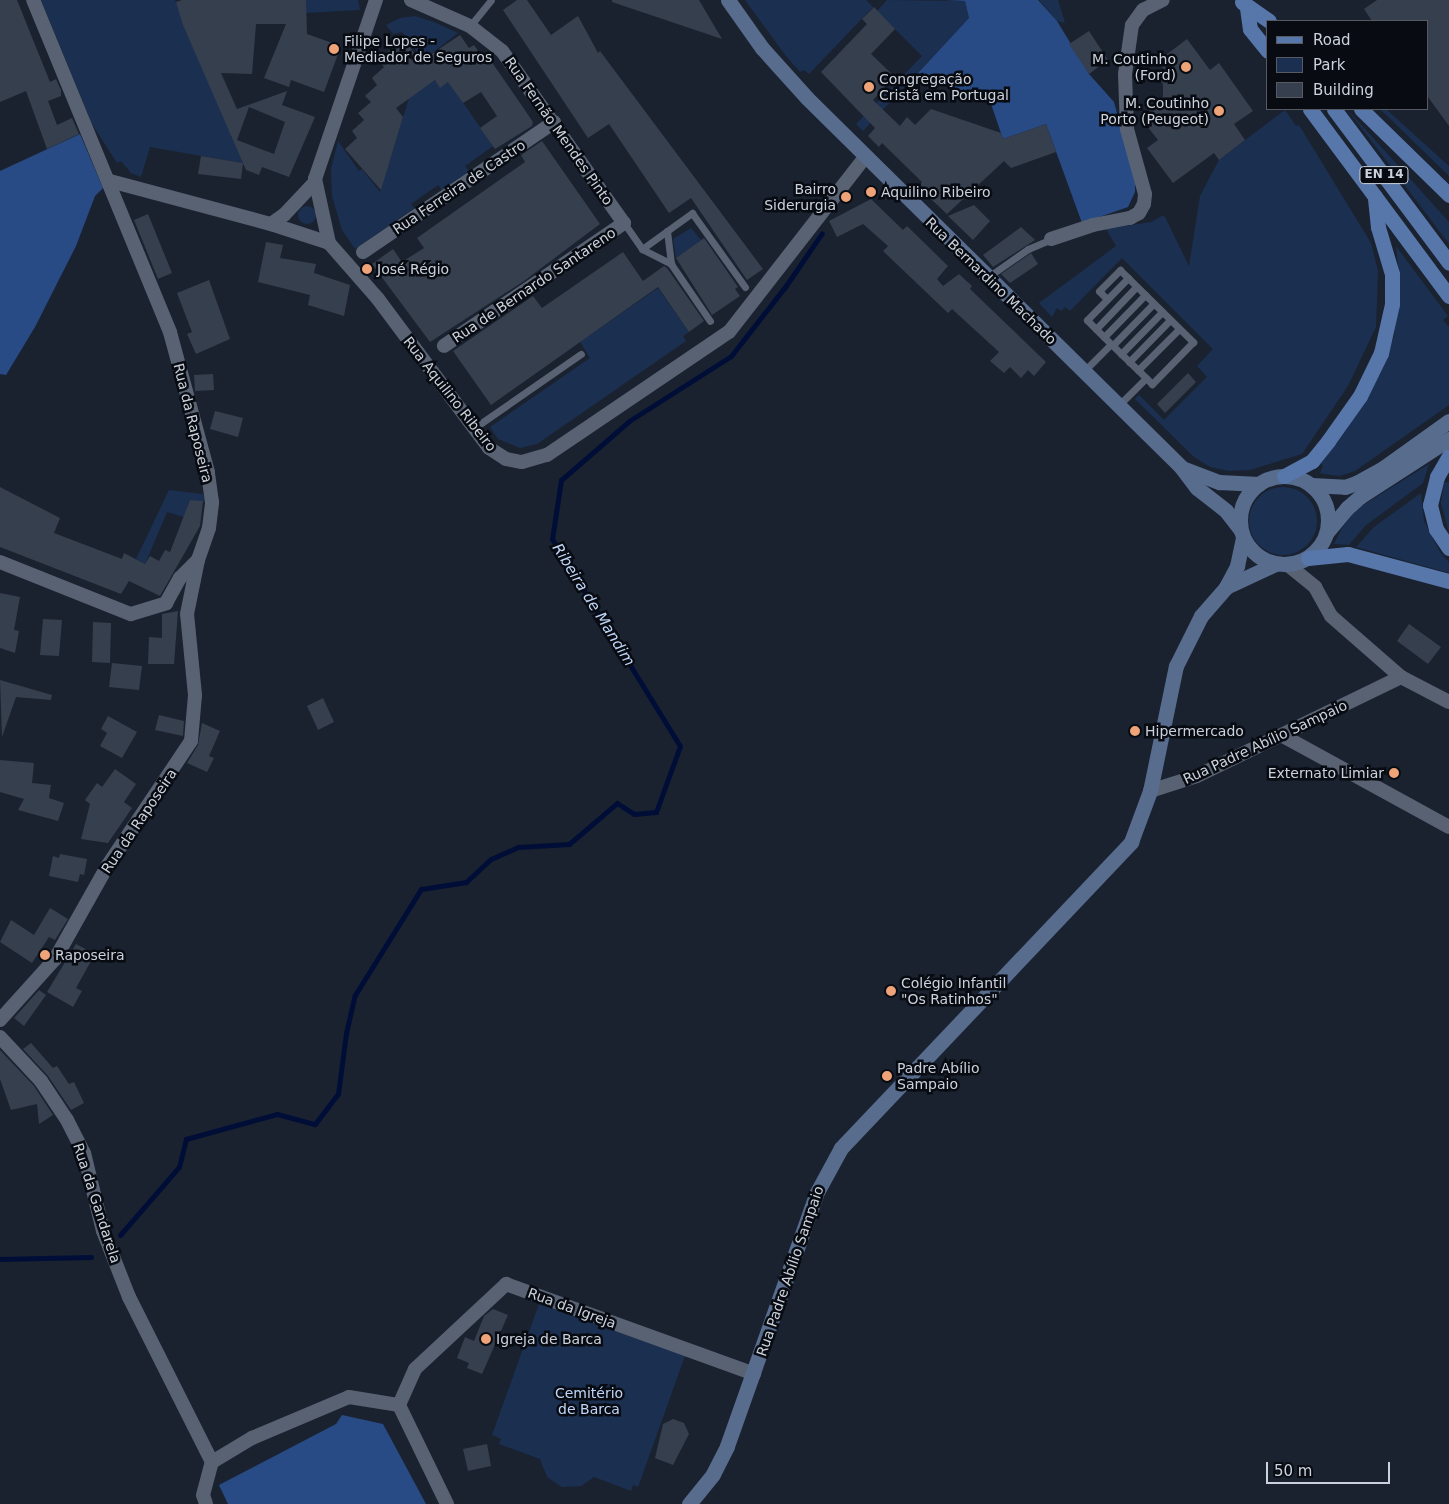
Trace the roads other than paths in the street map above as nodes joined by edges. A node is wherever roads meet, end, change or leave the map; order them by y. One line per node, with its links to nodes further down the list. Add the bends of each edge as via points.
1 (33, 0): 16 (street, Rua da Raposeira)
2 (376, 0): 17 (street)
3 (410, 0): 9 (street, Rua Fernão Mendes Pinto)
4 (491, 0): 9 (lane)
5 (728, 0): 15 (main road, Rua Bernardino Machado, via 776,65)
6 (1163, 0): 23 (street, via 1143,10 1132,25 1125,74 1127,129 1145,194 1140,213)
7 (1244, 4): 8 (main road); 10 (main road, via 1250,28)
8 (1268, 20)
9 (470, 26): 14 (street, Rua Fernão Mendes Pinto, via 511,60)
10 (1266, 48)
11 (1311, 110): 19 (main road, EN 14)
12 (1335, 110): 27 (main road, EN 14)
13 (1362, 110): 18 (main road)
14 (554, 122): 20 (street, Rua Fernão Mendes Pinto); 26 (street, Rua Ferreira de Castro)
15 (865, 157): 29 (main road, Rua Bernardino Machado); 53 (street, Rua Aquilino Ribeiro, via 729,332 539,458 522,462 506,459 489,448)
16 (110, 181): 21 (street); 64 (street, Rua da Raposeira, via 170,332 208,472 212,502)
17 (314, 183): 21 (street); 24 (street)
18 (1449, 195)
19 (1375, 196): 34 (main road, EN 14); 57 (main road, via 1378,227 1392,274 1391,312 1381,353 1360,396 1328,441 1312,461)
20 (624, 223): 25 (lane, Rua Fernão Mendes Pinto); 44 (street, Rua de Bernardo Santareno)
21 (272, 224): 24 (street)
22 (667, 231): 25 (lane); 28 (lane, Rua Fernão Mendes Pinto); 31 (lane, via 692,213)
23 (1051, 239): 29 (lane, via 1028,249)
24 (329, 243): 53 (street, Rua Aquilino Ribeiro, via 378,300)
25 (642, 249): 28 (lane, Rua Fernão Mendes Pinto)
26 (364, 252)
27 (1449, 263)
28 (671, 264): 39 (lane, Rua Fernão Mendes Pinto)
29 (988, 278): 49 (main road, Rua Bernardino Machado)
30 (1128, 278): 32 (lane); 35 (lane); 35 (lane, via 1120,270 1114,275 1099,291)
31 (745, 287)
32 (1136, 287): 33 (lane); 40 (lane)
33 (1145, 295): 36 (lane); 42 (lane)
34 (1449, 296)
35 (1107, 299): 40 (lane, via 1087,320)
36 (1153, 304): 37 (lane); 43 (lane)
37 (1162, 312): 38 (lane); 46 (lane)
38 (1170, 320): 41 (lane); 47 (lane)
39 (710, 321)
40 (1096, 329): 42 (lane)
41 (1179, 329): 48 (lane); 50 (lane, via 1193,342 1152,384)
42 (1104, 337): 43 (lane)
43 (1112, 345): 46 (lane); 49 (lane)
44 (444, 346)
45 (581, 354): 53 (lane)
46 (1121, 354): 47 (lane)
47 (1130, 362): 48 (lane)
48 (1138, 370): 50 (lane)
49 (1084, 372): 51 (main road, Rua Bernardino Machado)
50 (1146, 378): 51 (lane)
51 (1118, 406): 56 (main road, Rua Bernardino Machado)
52 (1449, 421): 59 (main road, via 1356,483 1345,487)
53 (474, 428)
54 (1449, 439): 60 (main road, via 1354,502)
55 (1449, 456): 62 (main road, via 1438,477 1430,506 1436,529)
56 (1181, 467): 58 (main road, Rua Bernardino Machado, via 1219,482); 61 (main road, Rua Bernardino Machado, via 1196,488 1226,511)
57 (1284, 476): 58 (main road); 59 (main road)
58 (1258, 484): 61 (main road, via 1243,504)
59 (1311, 485): 60 (main road, via 1324,501)
60 (1327, 532): 63 (main road)
61 (1242, 533): 66 (main road, via 1250,550); 68 (main road, via 1237,566)
62 (1449, 548)
63 (1308, 558): 66 (main road); 67 (main road, via 1348,554)
64 (198, 560): 65 (street, via 180,578 166,603 131,614); 74 (street, Rua da Raposeira, via 187,614 195,695 191,741 108,865 55,959)
65 (0, 562)
66 (1281, 564): 68 (main road); 69 (street, via 1315,587 1331,616)
67 (1449, 581)
68 (1226, 587): 72 (main road, via 1201,616 1176,666)
69 (1401, 677): 70 (street); 71 (street, Rua Padre Abílio Sampaio)
70 (1449, 702)
71 (1283, 736): 72 (street, Rua Padre Abílio Sampaio, via 1197,776); 73 (street)
72 (1150, 791): 76 (main road, Rua Padre Abílio Sampaio, via 1140,824 1120,857 841,1148 816,1194)
73 (1449, 827)
74 (0, 1020)
75 (0, 1038): 78 (street, Rua da Gandarela, via 41,1081 84,1153 103,1231 129,1297)
76 (754, 1374): 77 (street, Rua da Igreja, via 506,1284 415,1368); 81 (main road, Rua Padre Abílio Sampaio, via 716,1467)
77 (399, 1406): 78 (street, via 349,1397 252,1438); 80 (street)
78 (212, 1462): 79 (street, via 203,1495)
79 (206, 1504)
80 (447, 1504)
81 (689, 1504)

